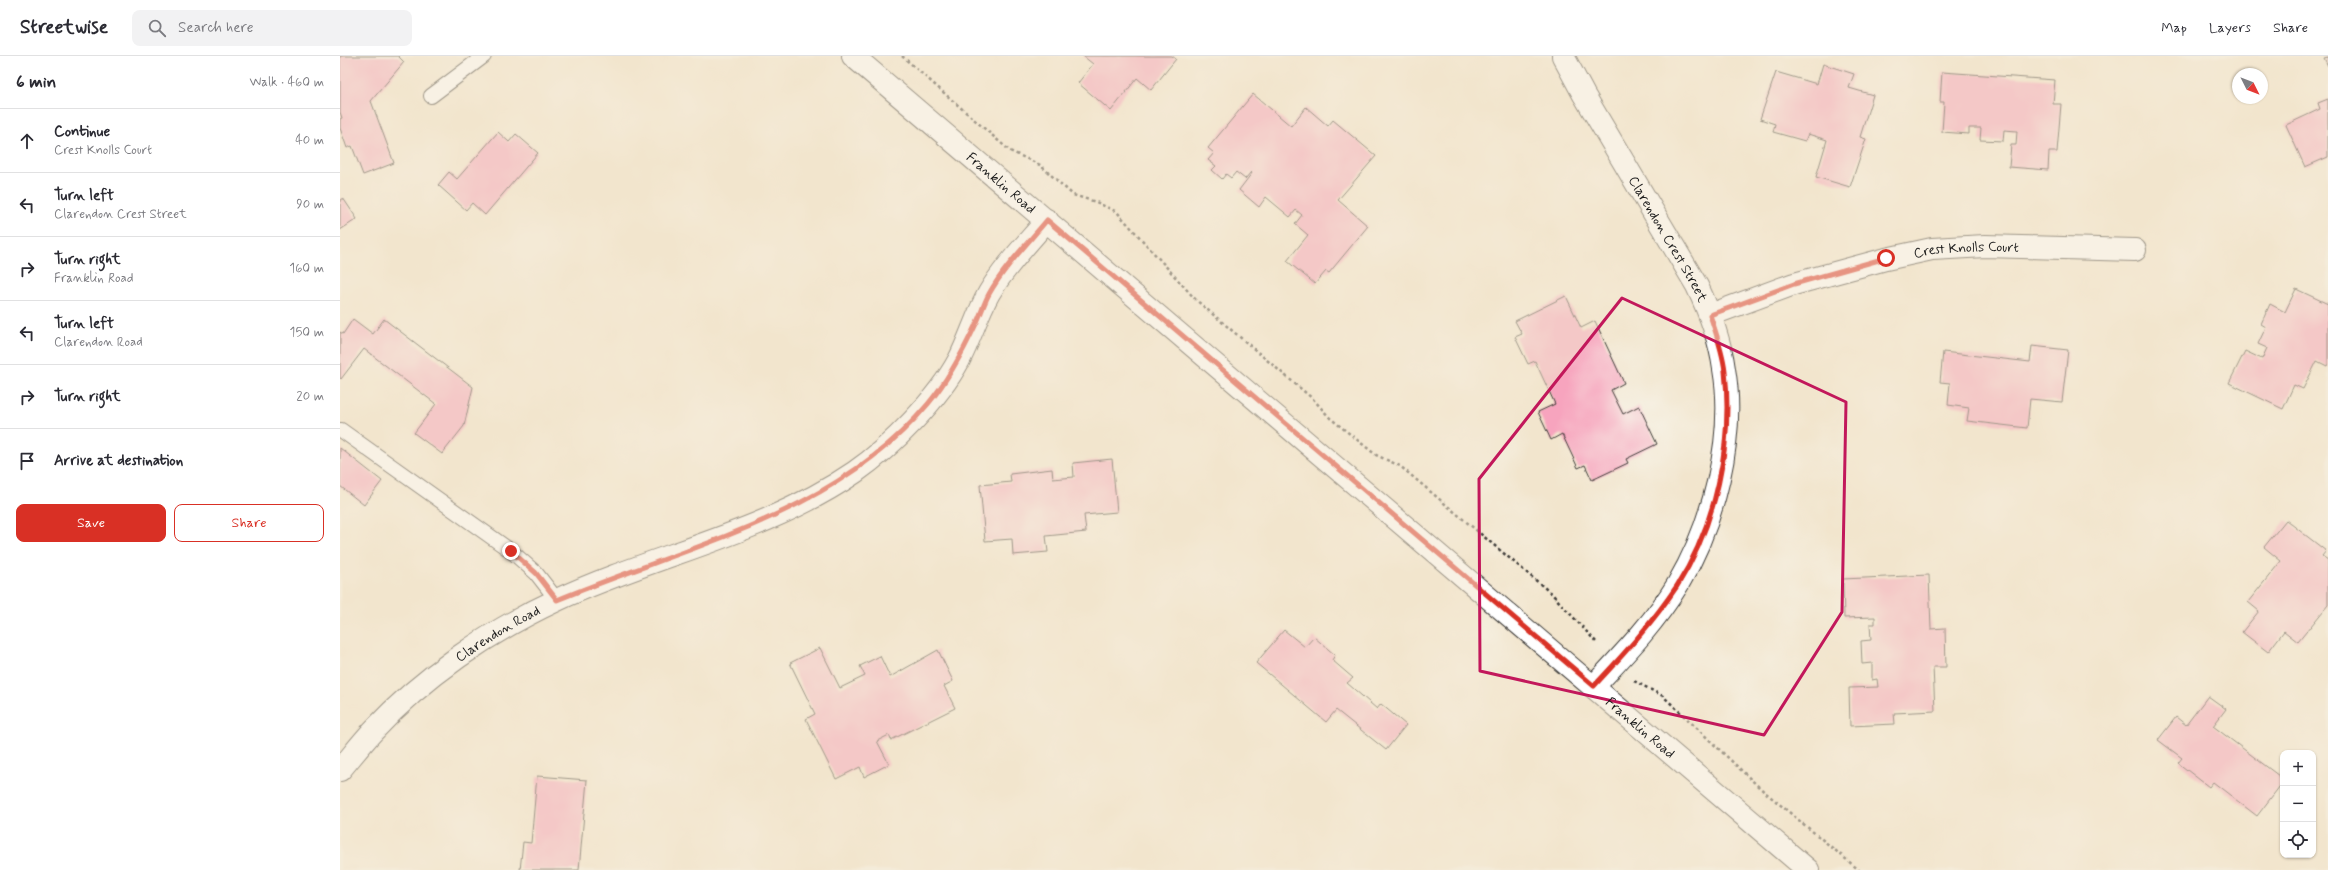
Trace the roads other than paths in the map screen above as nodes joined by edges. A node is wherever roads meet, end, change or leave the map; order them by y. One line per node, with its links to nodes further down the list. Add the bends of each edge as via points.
1 (484, 56): 4 (lane)
2 (853, 56): 5 (street, Franklin Road)
3 (1563, 56): 7 (street, Clarendon Crest Street, via 1697,286)
4 (431, 96)
5 (1047, 220): 9 (street, Clarendon Road, via 1001,275 988,295 957,363 928,404 902,432 856,471 819,494 779,514); 10 (street, Franklin Road)
6 (2135, 250): 7 (street, Crest Knolls Court, via 1985,246 1932,249 1886,258 1794,284)
7 (1710, 315): 10 (street, Clarendon Crest Street, via 1725,370 1726,425 1720,474 1708,517 1694,556 1677,585 1638,638)
8 (341, 430): 9 (lane, via 511,551 536,573)
9 (557, 600): 11 (street, Clarendon Road, via 514,622 474,647 419,688 374,730)
10 (1594, 686): 12 (street, Franklin Road)
11 (340, 770)
12 (1808, 870)

